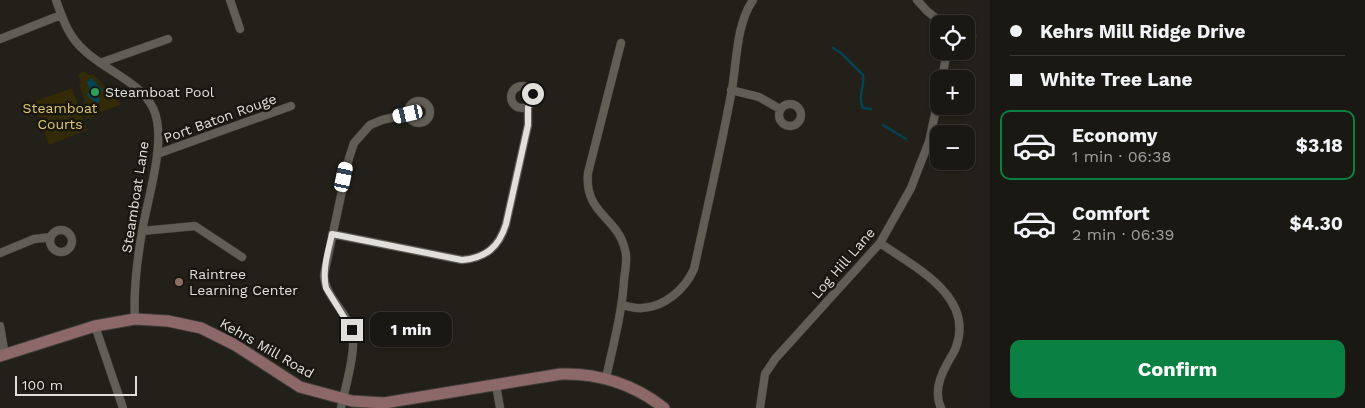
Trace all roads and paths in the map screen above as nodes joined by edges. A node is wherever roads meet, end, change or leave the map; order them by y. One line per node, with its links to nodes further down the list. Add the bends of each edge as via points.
1 (56, 0): 5 (street, Steamboat Lane)
2 (230, 0): 7 (street)
3 (753, 0): 12 (street, via 742,25)
4 (917, 0): 6 (street)
5 (62, 15): 8 (street); 11 (street, Steamboat Lane, via 71,36)
6 (932, 15)
7 (240, 29)
8 (0, 39)
9 (168, 39): 11 (street)
10 (621, 43): 25 (street, via 587,184 594,206 620,236 625,250)
11 (100, 63): 18 (street, Steamboat Lane, via 129,82 148,101 156,117)
12 (731, 90): 15 (street, via 759,97); 25 (street, via 694,269 688,281 671,298 657,304 641,308)
13 (291, 106): 18 (street, Port Baton Rouge)
14 (528, 107): 20 (street, via 528,125 506,224 500,239 488,252 462,260)
15 (780, 109)
16 (408, 114): 20 (street, via 370,125 354,143)
17 (935, 115): 22 (street, Log Hill Lane, via 929,142 911,188)
18 (157, 154): 19 (street, Steamboat Lane)
19 (142, 231): 24 (street, via 194,226); 26 (street, Steamboat Lane, via 134,282)
20 (332, 234): 32 (street, via 324,281 349,324 353,340)
21 (51, 237): 23 (street, via 34,239)
22 (880, 243): 36 (street, Log Hill Lane, via 774,359 765,374); 37 (street, via 939,285 957,313 959,335 956,347 938,386)
23 (0, 253)
24 (242, 257)
25 (622, 305): 30 (street)
26 (135, 319): 28 (street, Kehrs Mill Road); 32 (street, Kehrs Mill Road, via 202,328 300,387)
27 (0, 326): 29 (street)
28 (95, 326): 29 (street, Kehrs Mill Road); 33 (street)
29 (2, 356)
30 (606, 378): 31 (street, Kehrs Mill Road, via 561,374); 35 (street, Kehrs Mill Road, via 635,390)
31 (496, 385): 32 (street, Kehrs Mill Road, via 384,403); 34 (street)
32 (342, 404)
33 (123, 408)
34 (500, 408)
35 (664, 408)
36 (760, 408)
37 (941, 408)

